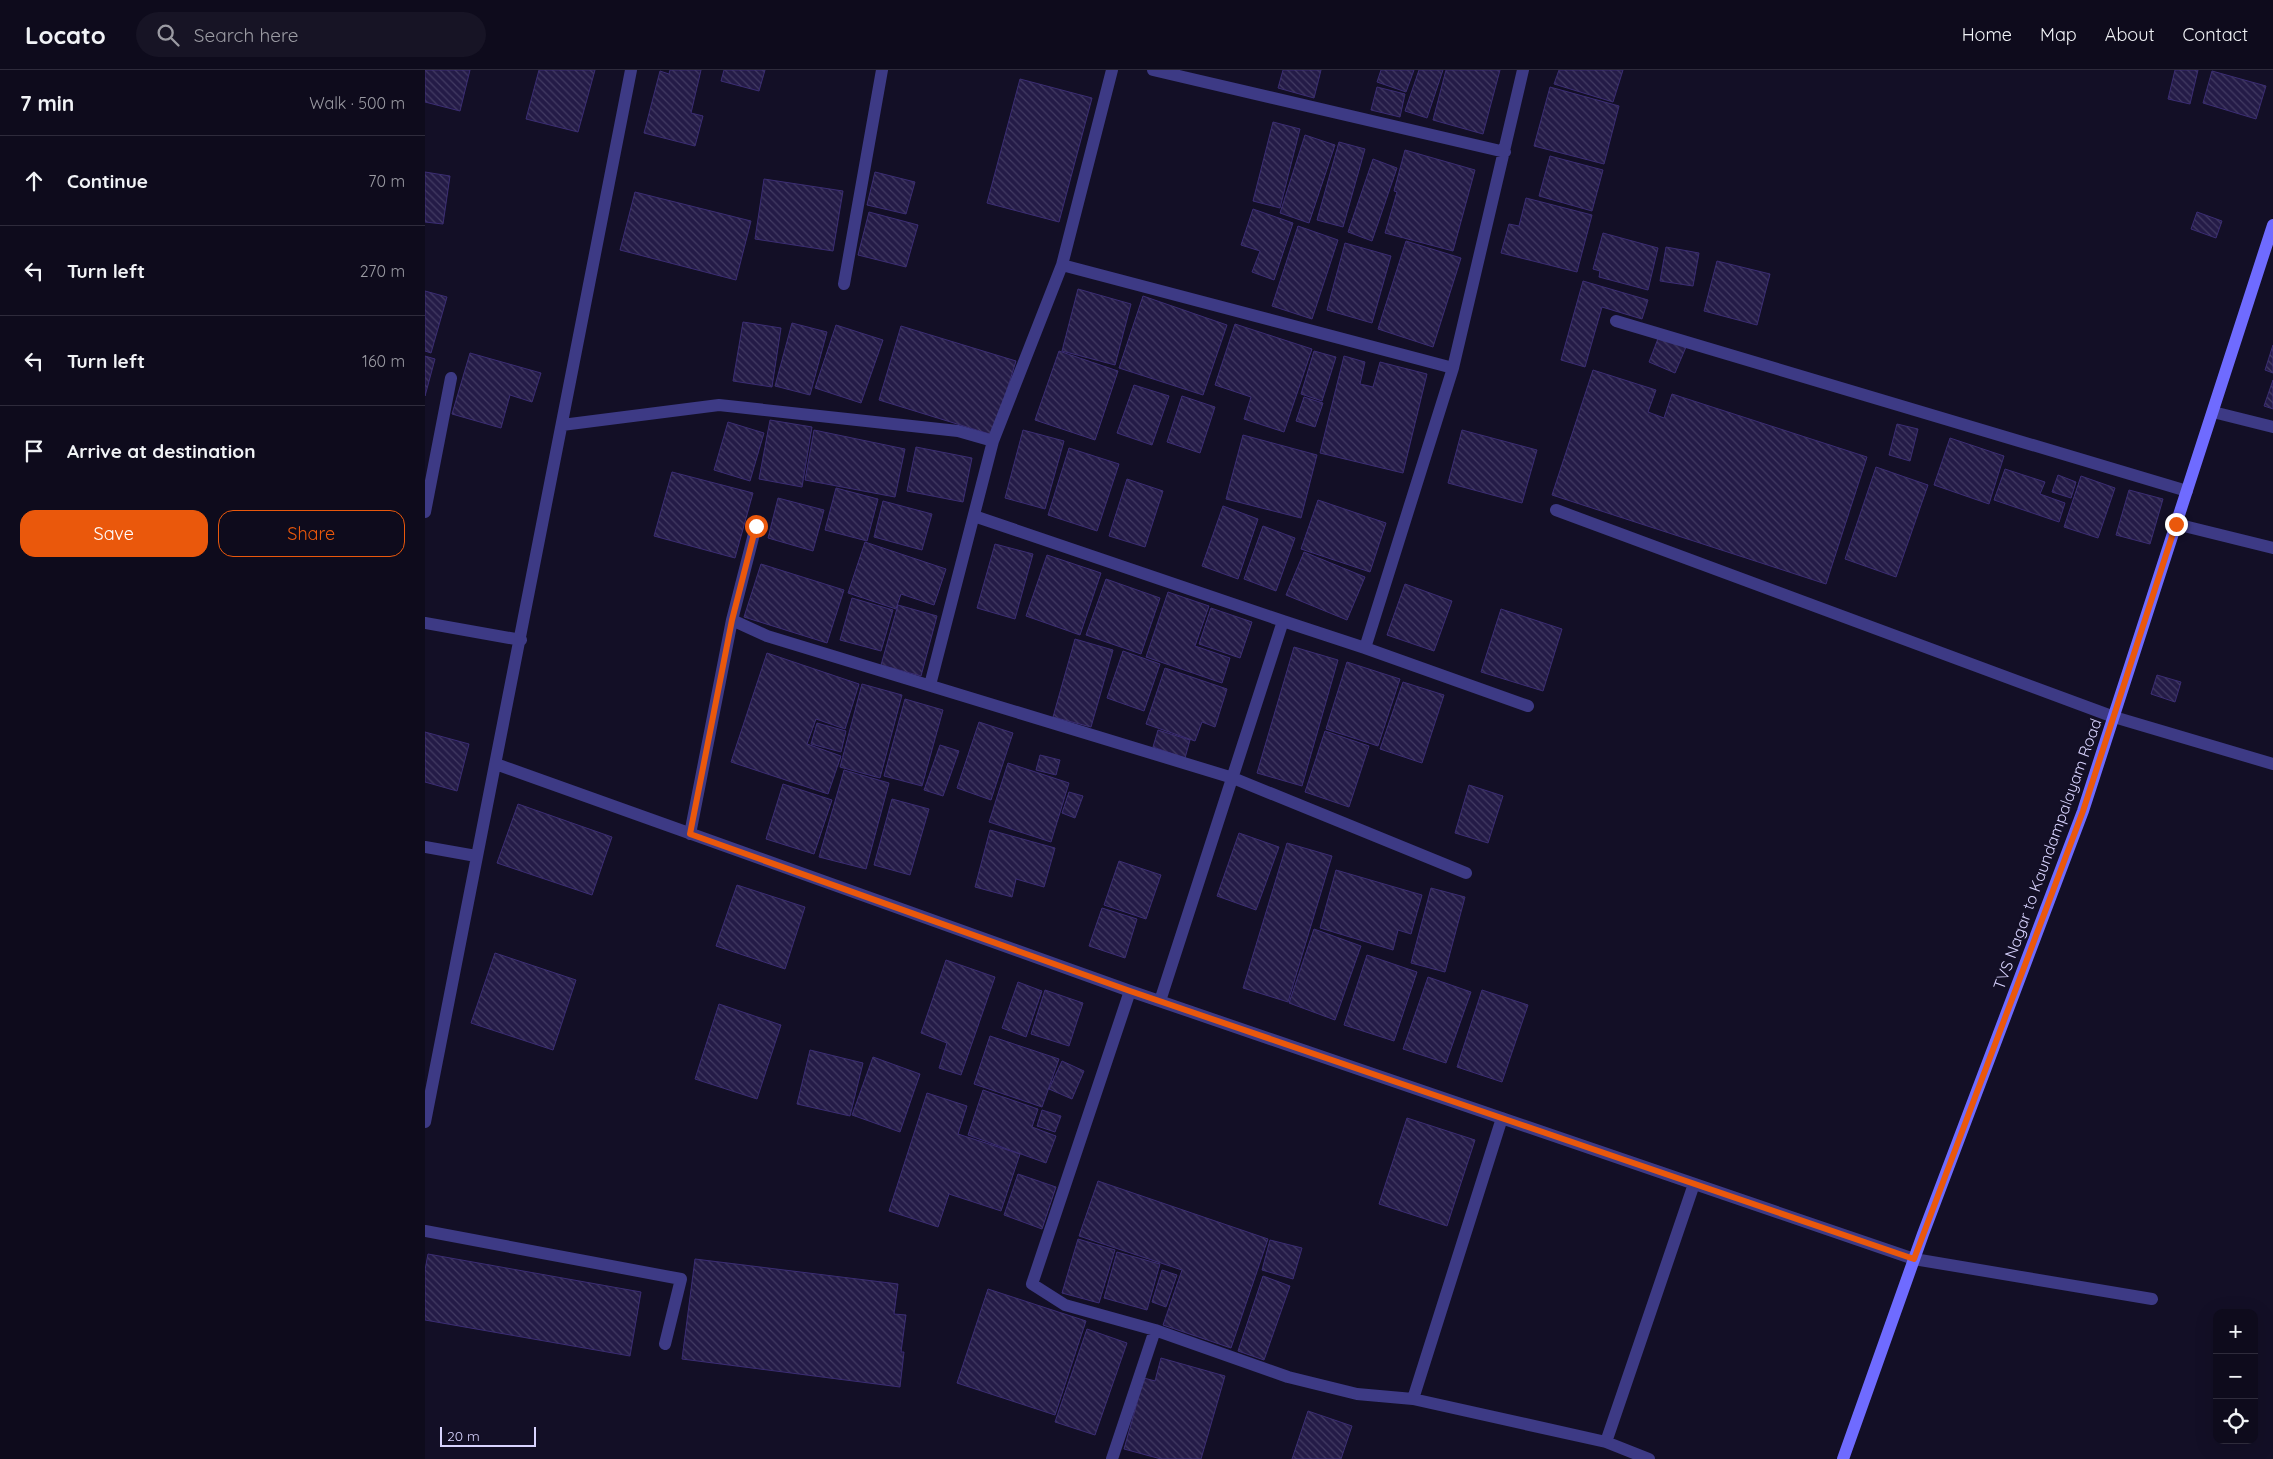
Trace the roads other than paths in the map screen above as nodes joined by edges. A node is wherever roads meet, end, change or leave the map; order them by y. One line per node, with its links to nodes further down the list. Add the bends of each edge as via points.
1 (631, 70): 14 (street)
2 (881, 70): 9 (street)
3 (1112, 70): 8 (street)
4 (1153, 70): 6 (street)
5 (1523, 70): 6 (street)
6 (1505, 152): 11 (street)
7 (2273, 225): 13 (street, TVS Nagar to Kaundampalayam Road)
8 (1061, 265): 11 (street); 16 (street)
9 (844, 284)
10 (1616, 321): 17 (street)
11 (1453, 368): 28 (street)
12 (451, 378): 19 (street)
13 (2213, 412): 15 (street); 17 (street, TVS Nagar to Kaundampalayam Road)
14 (562, 425): 16 (street, via 719,405 958,431); 27 (street)
15 (2273, 427)
16 (993, 441): 20 (street)
17 (2187, 491): 21 (street, TVS Nagar to Kaundampalayam Road)
18 (1556, 510): 31 (street)
19 (425, 512)
20 (974, 516): 25 (street); 29 (street)
21 (2176, 524): 23 (street); 31 (street, TVS Nagar to Kaundampalayam Road)
22 (756, 526): 24 (street)
23 (2273, 548)
24 (732, 620): 29 (street, via 767,636); 35 (street)
25 (1283, 621): 28 (street); 34 (street)
26 (425, 623): 27 (street)
27 (521, 640): 32 (street)
28 (1365, 648): 30 (street)
29 (930, 685): 34 (street)
30 (1528, 706)
31 (2114, 717): 33 (street); 47 (street, TVS Nagar to Kaundampalayam Road, via 2083,811)
32 (496, 764): 35 (street); 37 (street)
33 (2273, 764)
34 (1233, 778): 38 (street); 40 (street)
35 (690, 834): 39 (street)
36 (425, 847): 37 (street)
37 (475, 856): 42 (street)
38 (1466, 874)
39 (1130, 991): 40 (street); 49 (street, via 1032,1284 1065,1304)
40 (1161, 1001): 43 (street)
41 (425, 1055): 42 (street)
42 (438, 1058): 44 (street)
43 (1502, 1118): 45 (street); 51 (street)
44 (425, 1122)
45 (1694, 1184): 47 (street); 52 (street)
46 (425, 1231): 50 (street, via 681,1279)
47 (1914, 1259): 48 (street); 55 (street, TVS Nagar to Kaundampalayam Road)
48 (2151, 1299)
49 (1155, 1330): 51 (street, via 1288,1377 1357,1394); 53 (street)
50 (665, 1344)
51 (1413, 1399): 52 (street)
52 (1606, 1442): 54 (street)
53 (1112, 1459)
54 (1649, 1459)
55 (1843, 1459)

